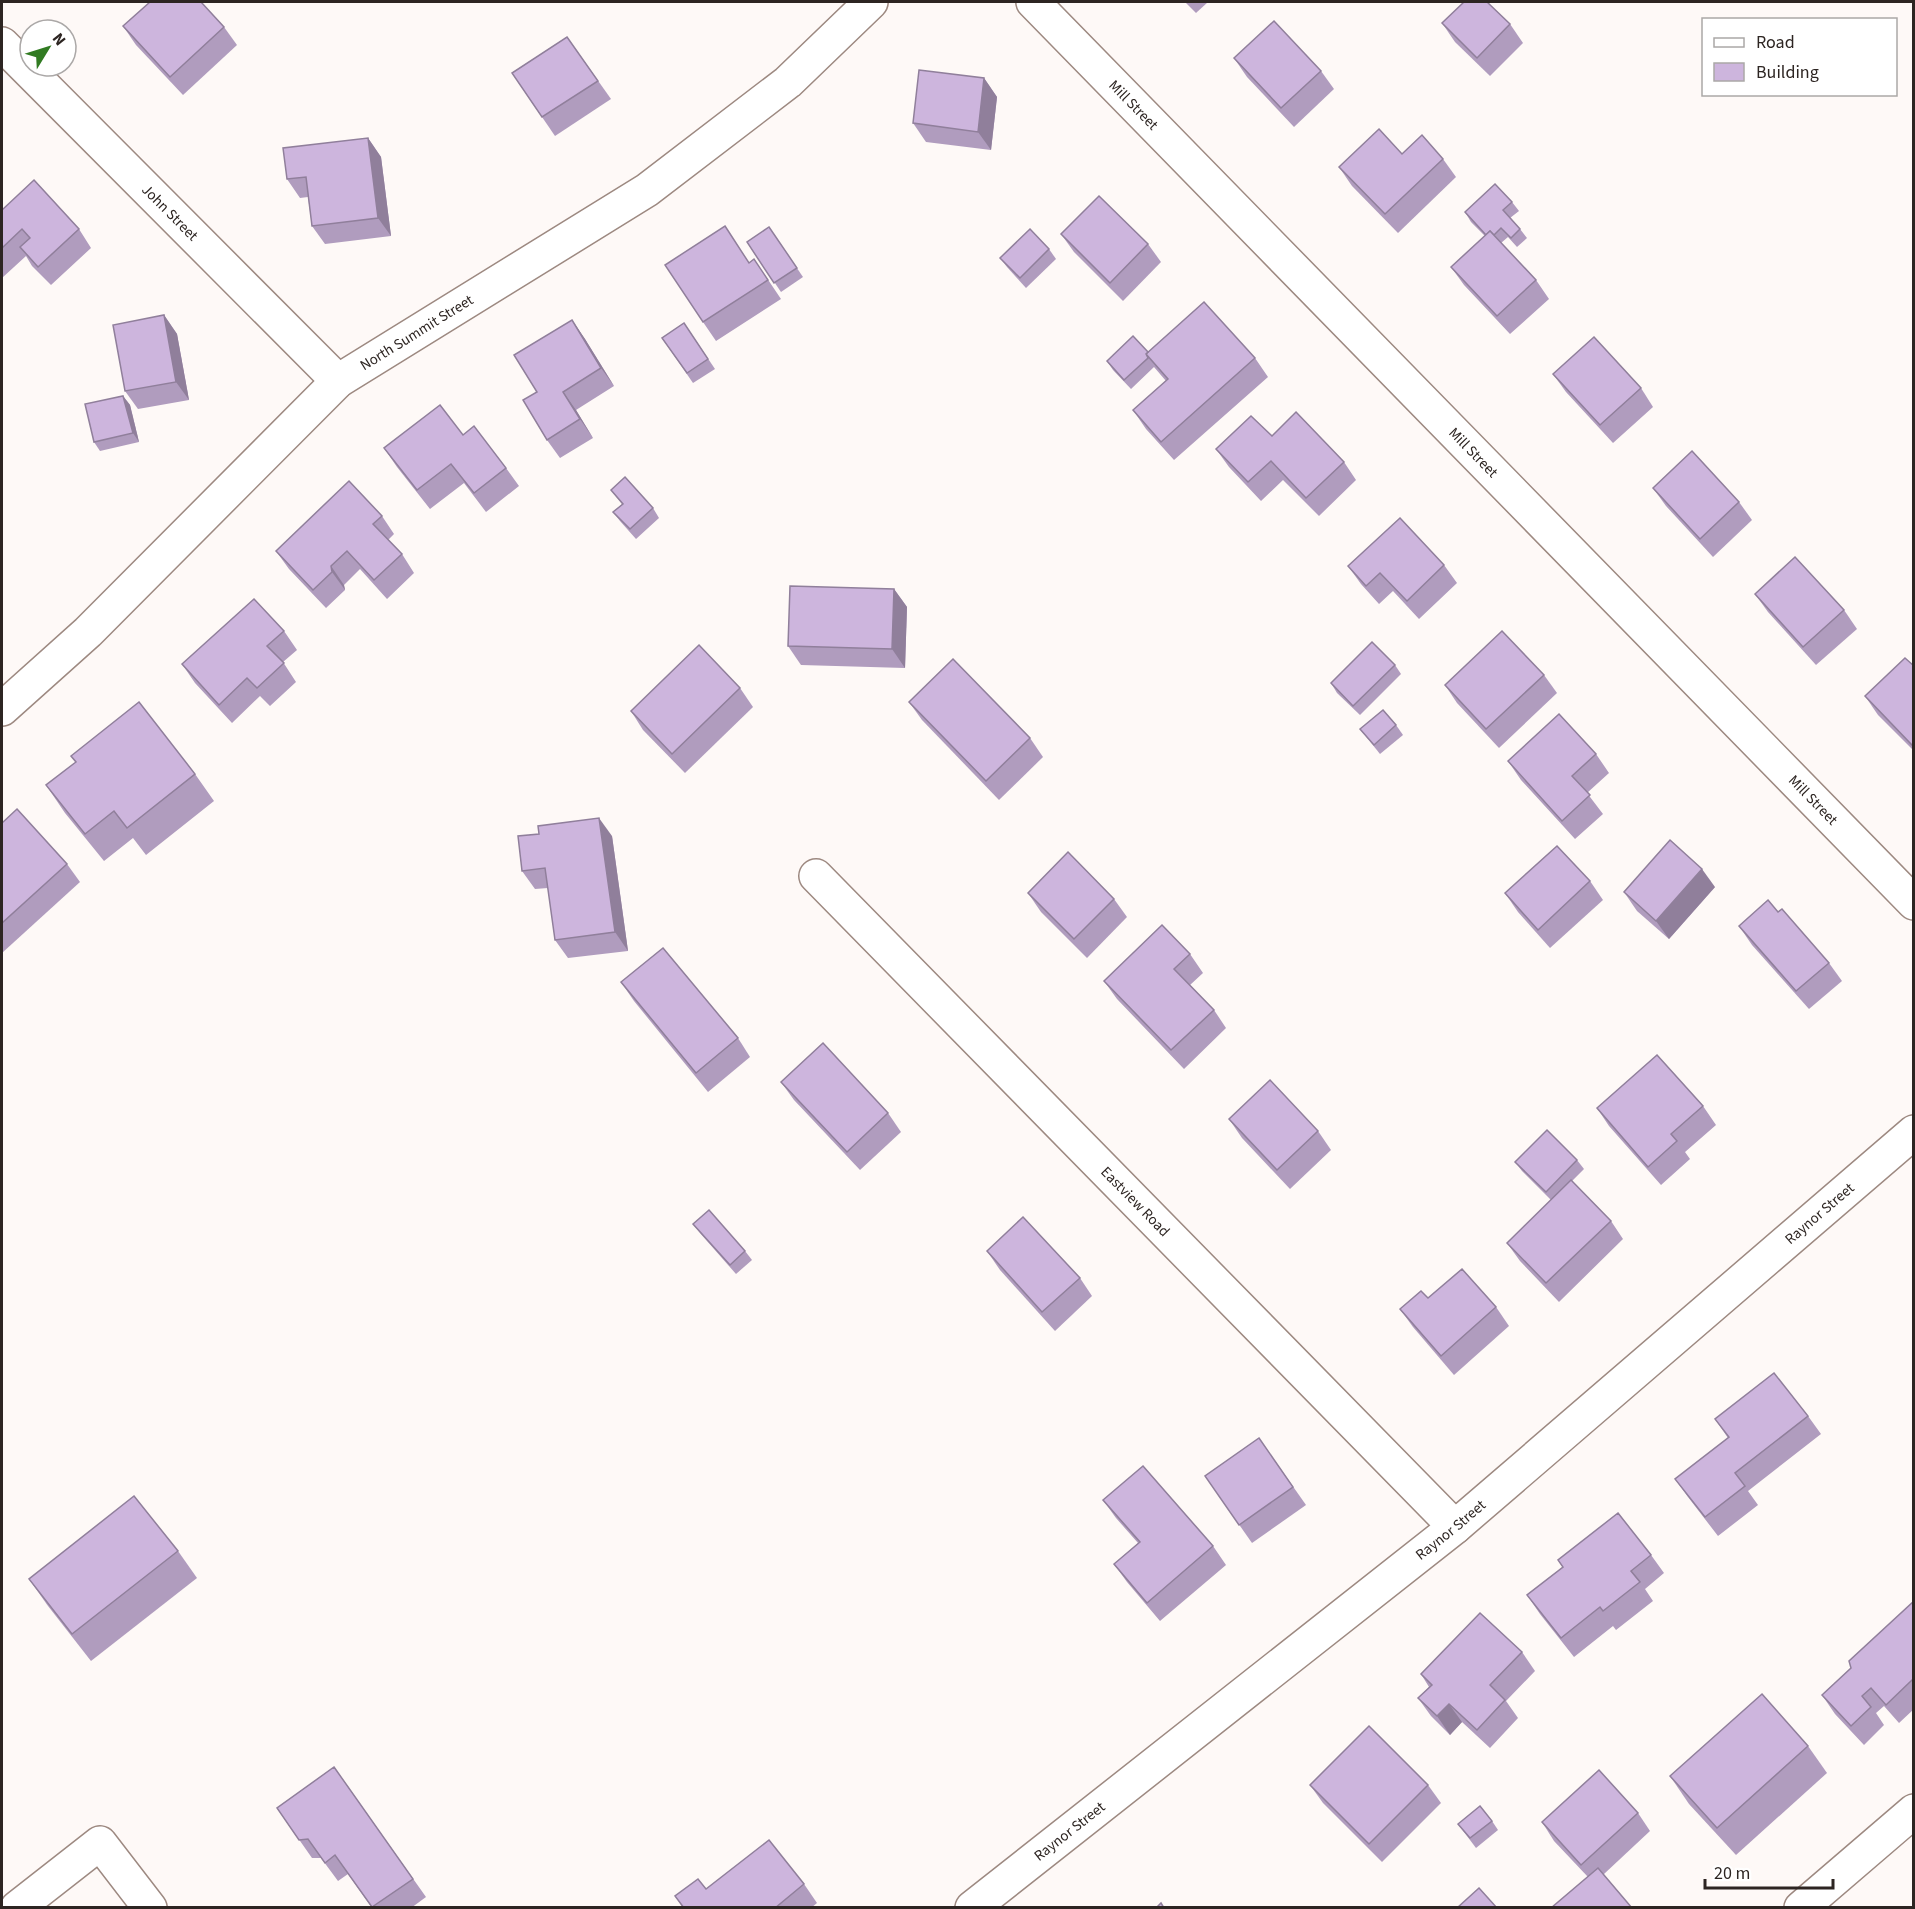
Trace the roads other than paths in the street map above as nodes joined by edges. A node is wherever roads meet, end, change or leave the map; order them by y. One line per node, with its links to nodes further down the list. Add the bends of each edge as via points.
1 (871, 2): 4 (street, North Summit Street, via 788,82 647,190)
2 (1033, 2): 7 (street, Mill Street)
3 (2, 44): 4 (street, John Street)
4 (338, 381): 5 (street, North Summit Street, via 88,632)
5 (2, 709)
6 (816, 876): 9 (street, Eastview Road)
7 (1914, 903)
8 (1914, 1132): 9 (street, Raynor Street)
9 (1455, 1527): 13 (street, Raynor Street)
10 (1914, 1811): 14 (street)
11 (17, 1908): 12 (street, via 100,1843)
12 (150, 1908)
13 (972, 1908)
14 (1801, 1908)

